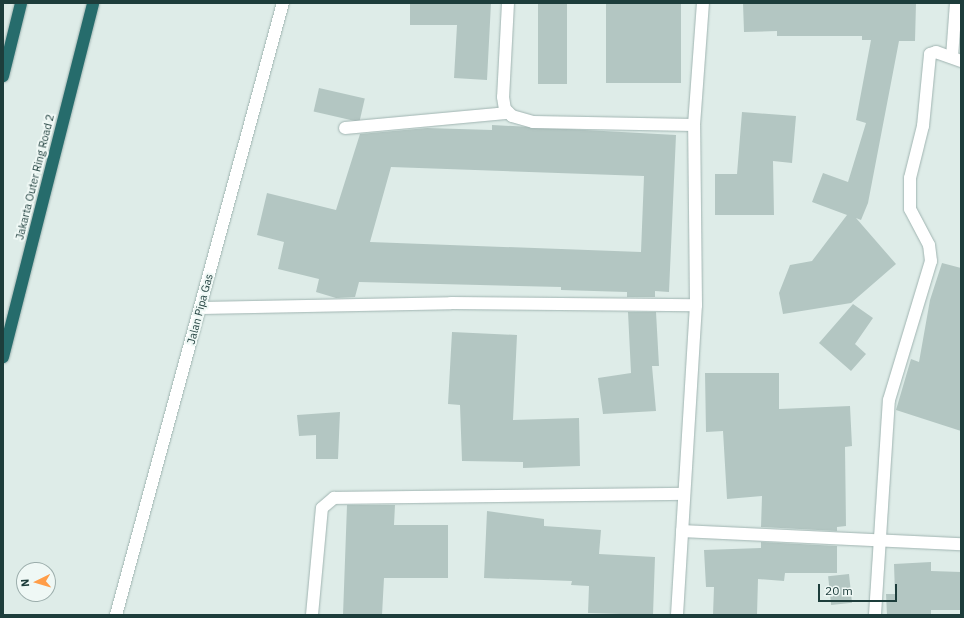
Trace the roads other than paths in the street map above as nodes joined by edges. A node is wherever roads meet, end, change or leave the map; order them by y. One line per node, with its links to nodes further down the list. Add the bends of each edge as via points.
1 (21, 3): 8 (highway)
2 (93, 3): 14 (highway, Jakarta Outer Ring Road 2)
3 (283, 3): 13 (street, Jalan Pipa Gas)
4 (508, 3): 9 (street, via 502,91)
5 (703, 3): 10 (street)
6 (956, 3): 7 (street)
7 (957, 59): 17 (street, via 936,52 930,54 924,126 910,178 910,209 929,245 931,261 889,400)
8 (3, 76)
9 (508, 113): 10 (street, via 533,122); 11 (street)
10 (694, 124): 12 (street)
11 (345, 128)
12 (696, 305): 13 (street, via 451,303); 15 (street)
13 (201, 308): 19 (street, Jalan Pipa Gas)
14 (3, 357)
15 (684, 494): 16 (street); 20 (street, via 334,498 322,508)
16 (682, 531): 17 (street); 21 (street)
17 (879, 542): 18 (street); 22 (street)
18 (961, 544)
19 (116, 615)
20 (312, 615)
21 (677, 615)
22 (875, 615)

